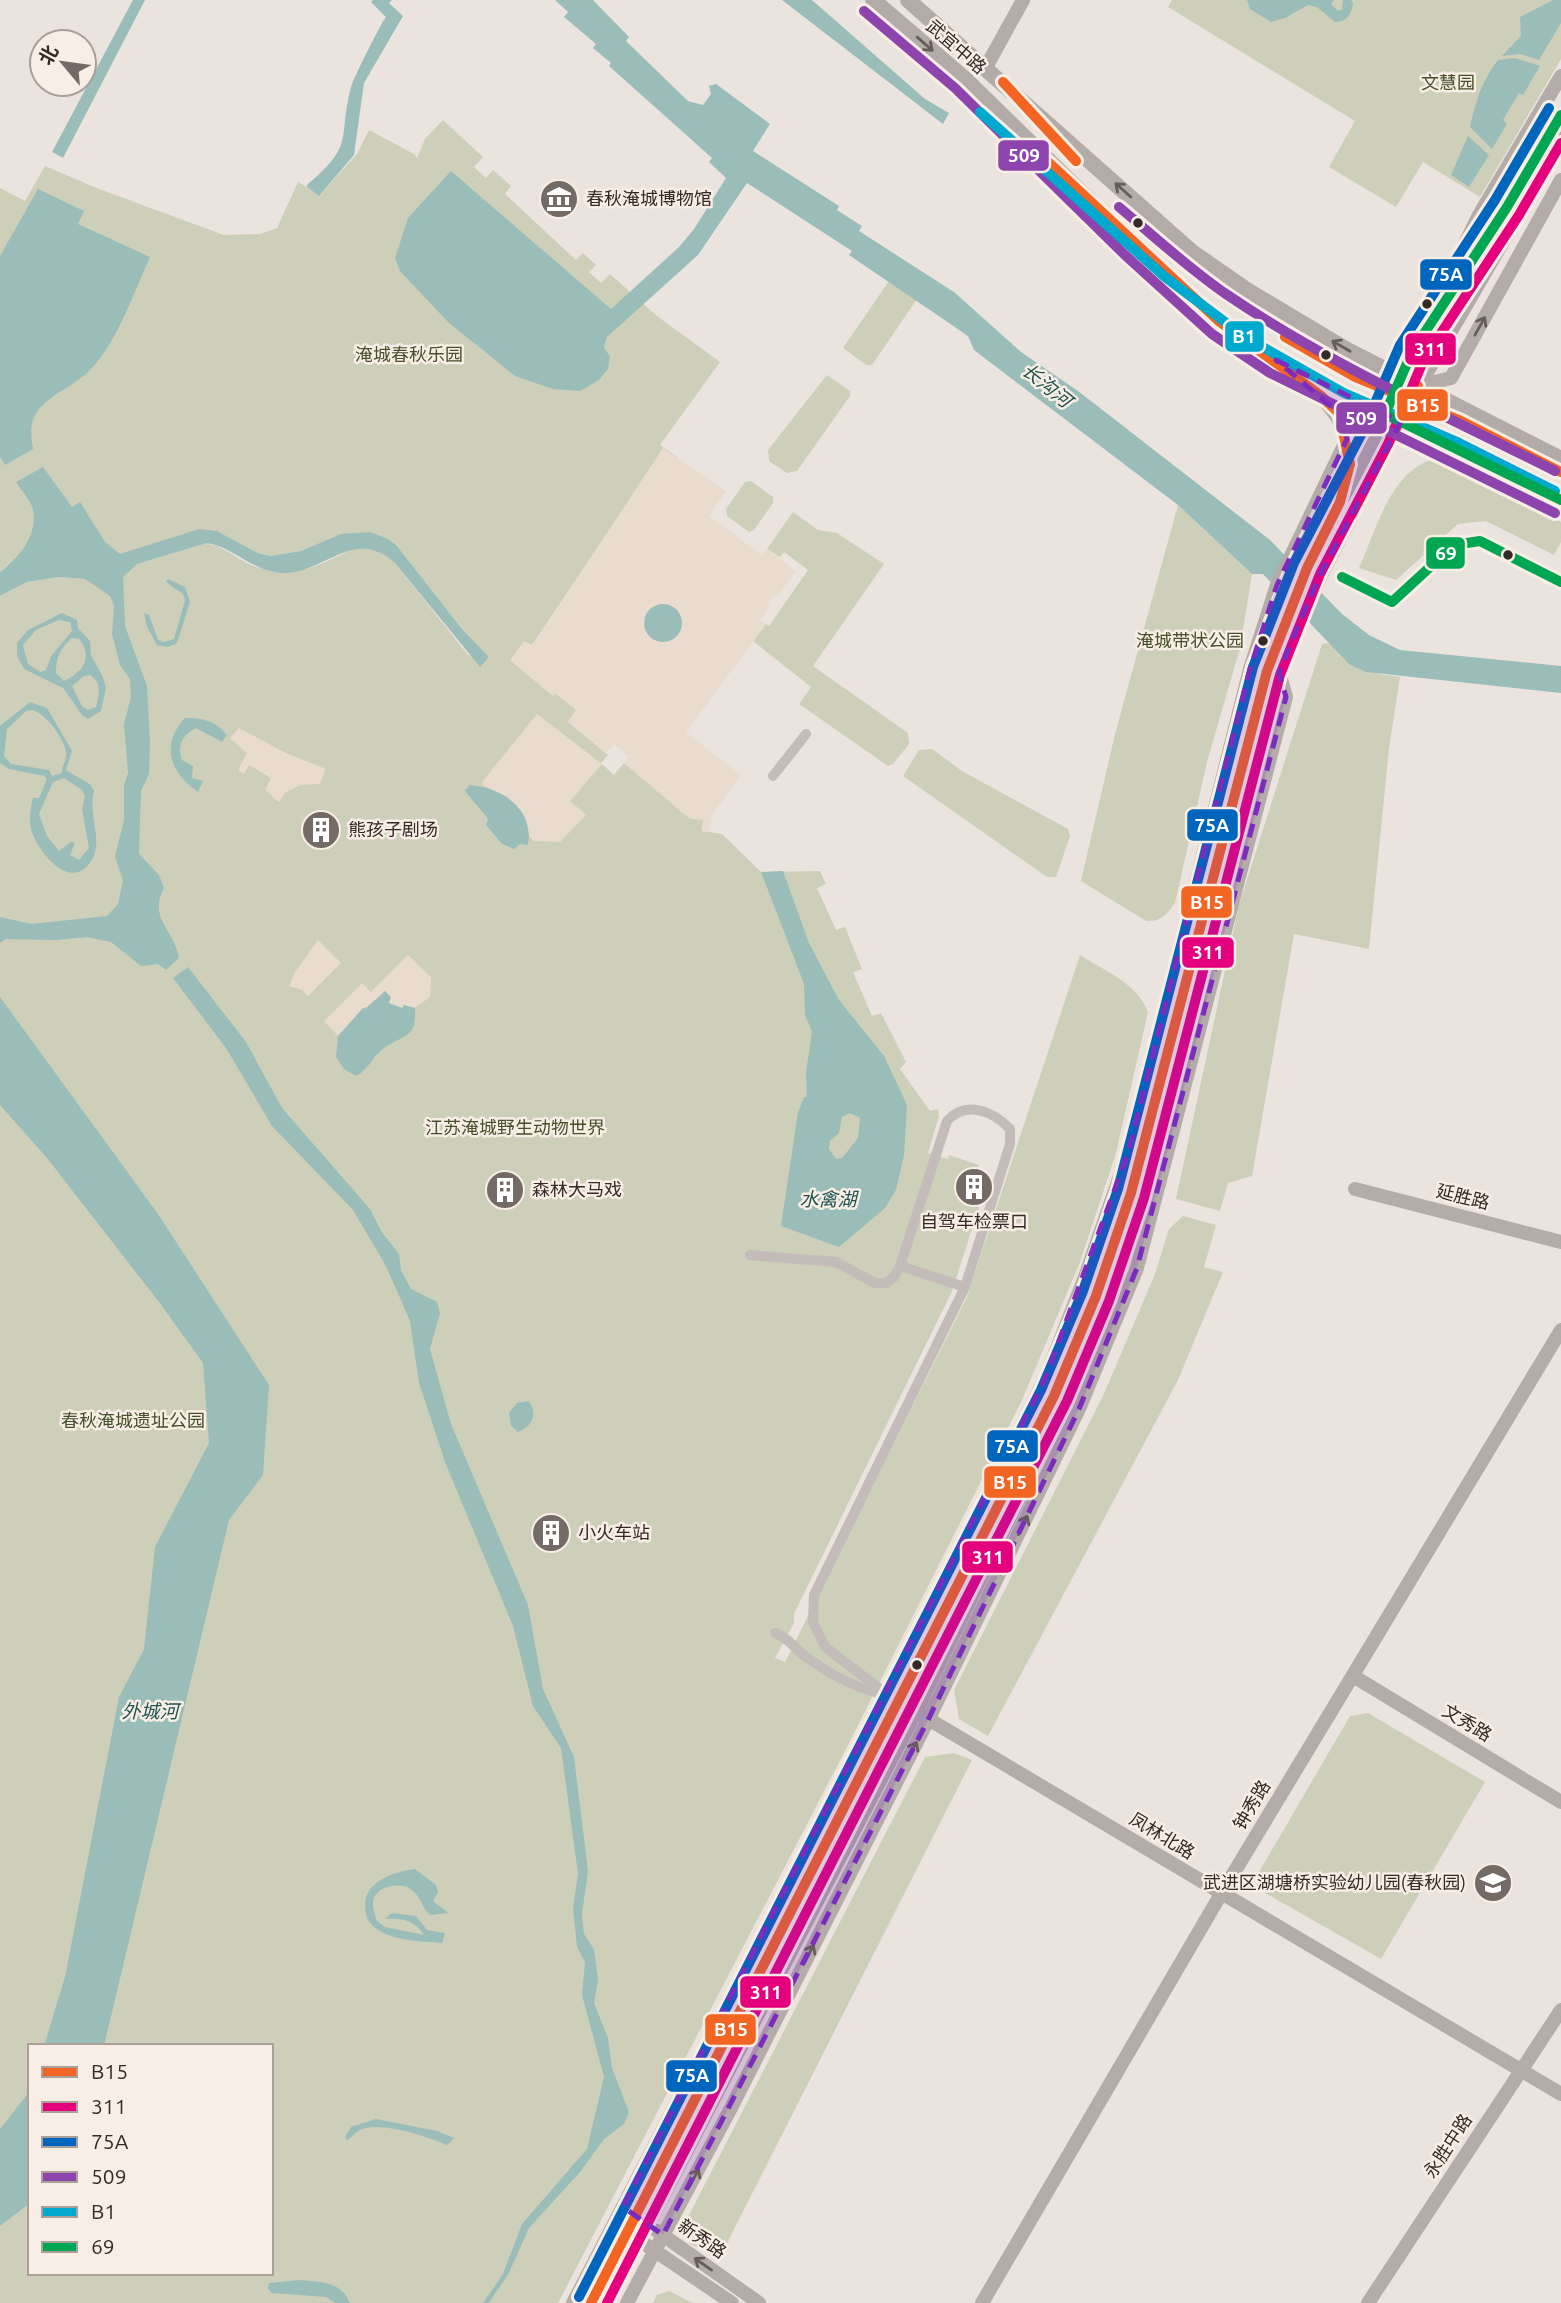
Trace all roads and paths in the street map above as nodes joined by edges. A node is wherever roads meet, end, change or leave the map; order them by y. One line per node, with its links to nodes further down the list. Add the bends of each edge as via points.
1 (873, 0): 10 (main road, 武宜中路, one-way to 10, via 964,78 1220,322)
2 (908, 0): 4 (main road, 武宜中路)
3 (1023, 0): 4 (street)
4 (985, 69): 11 (main road, 武宜中路, one-way to 4, via 1247,290 1192,252)
5 (1561, 76): 9 (street, via 1479,215)
6 (1561, 115): 9 (main road)
7 (1561, 140): 12 (main road)
8 (1561, 180): 12 (street, one-way to 8, via 1451,378)
9 (1412, 352): 11 (main road)
10 (1276, 360): 13 (main road, 武宜中路); 15 (main road, via 1339,413)
11 (1401, 378): 12 (main road, 武宜中路); 13 (main road)
12 (1418, 386): 14 (main road); 16 (main road, 武宜中路)
13 (1385, 414): 14 (main road, 武宜中路); 18 (main road)
14 (1401, 422): 17 (main road, 武宜中路); 19 (main road)
15 (1347, 439): 18 (main road, via 1350,464); 30 (street, via 1277,585 1250,669 1128,1153 1045,1379)
16 (1561, 459)
17 (1561, 500)
18 (1340, 502): 19 (main road)
19 (1314, 572): 20 (main road)
20 (1273, 672): 29 (main road, via 1131,1193 1096,1296); 34 (main road, one-way to 20, via 1108,1298 1142,1194)
21 (806, 734): 22 (street)
22 (773, 776)
23 (1355, 1189): 24 (street, 延胜路)
24 (1561, 1242)
25 (750, 1255): 26 (street, via 836,1262 875,1283 894,1278)
26 (900, 1266): 27 (street); 27 (street, via 947,1121 957,1110 969,1108 999,1117 1010,1129 1010,1144)
27 (965, 1287): 33 (street, via 814,1595 813,1622 825,1647)
28 (1561, 1330): 32 (street, 钟秀路)
29 (1056, 1390): 30 (main road); 33 (main road)
30 (1011, 1447): 33 (street)
31 (775, 1633): 33 (street, via 863,1690)
32 (1353, 1676): 35 (street, 文秀路); 36 (street, 钟秀路)
33 (894, 1699): 34 (street, 凤林北路); 40 (main road)
34 (922, 1714): 36 (street, 凤林北路); 40 (main road); 42 (street, one-way to 34)
35 (1561, 1802)
36 (1221, 1894): 38 (street, 凤林北路); 50 (street, 钟秀路)
37 (1561, 2010): 38 (street, 永胜中路)
38 (1520, 2071): 39 (street, 凤林北路); 51 (street, 永胜中路)
39 (1561, 2094)
40 (635, 2216): 41 (main road); 42 (street, 新秀路)
41 (627, 2231): 43 (street, 新秀路); 44 (street); 45 (main road); 46 (main road)
42 (663, 2235): 43 (street); 49 (street, 新秀路, one-way to 42)
43 (655, 2250): 47 (street); 48 (street, 新秀路)
44 (573, 2303)
45 (591, 2303)
46 (606, 2303)
47 (627, 2303)
48 (732, 2303)
49 (759, 2303)
50 (982, 2303)
51 (1367, 2303)

